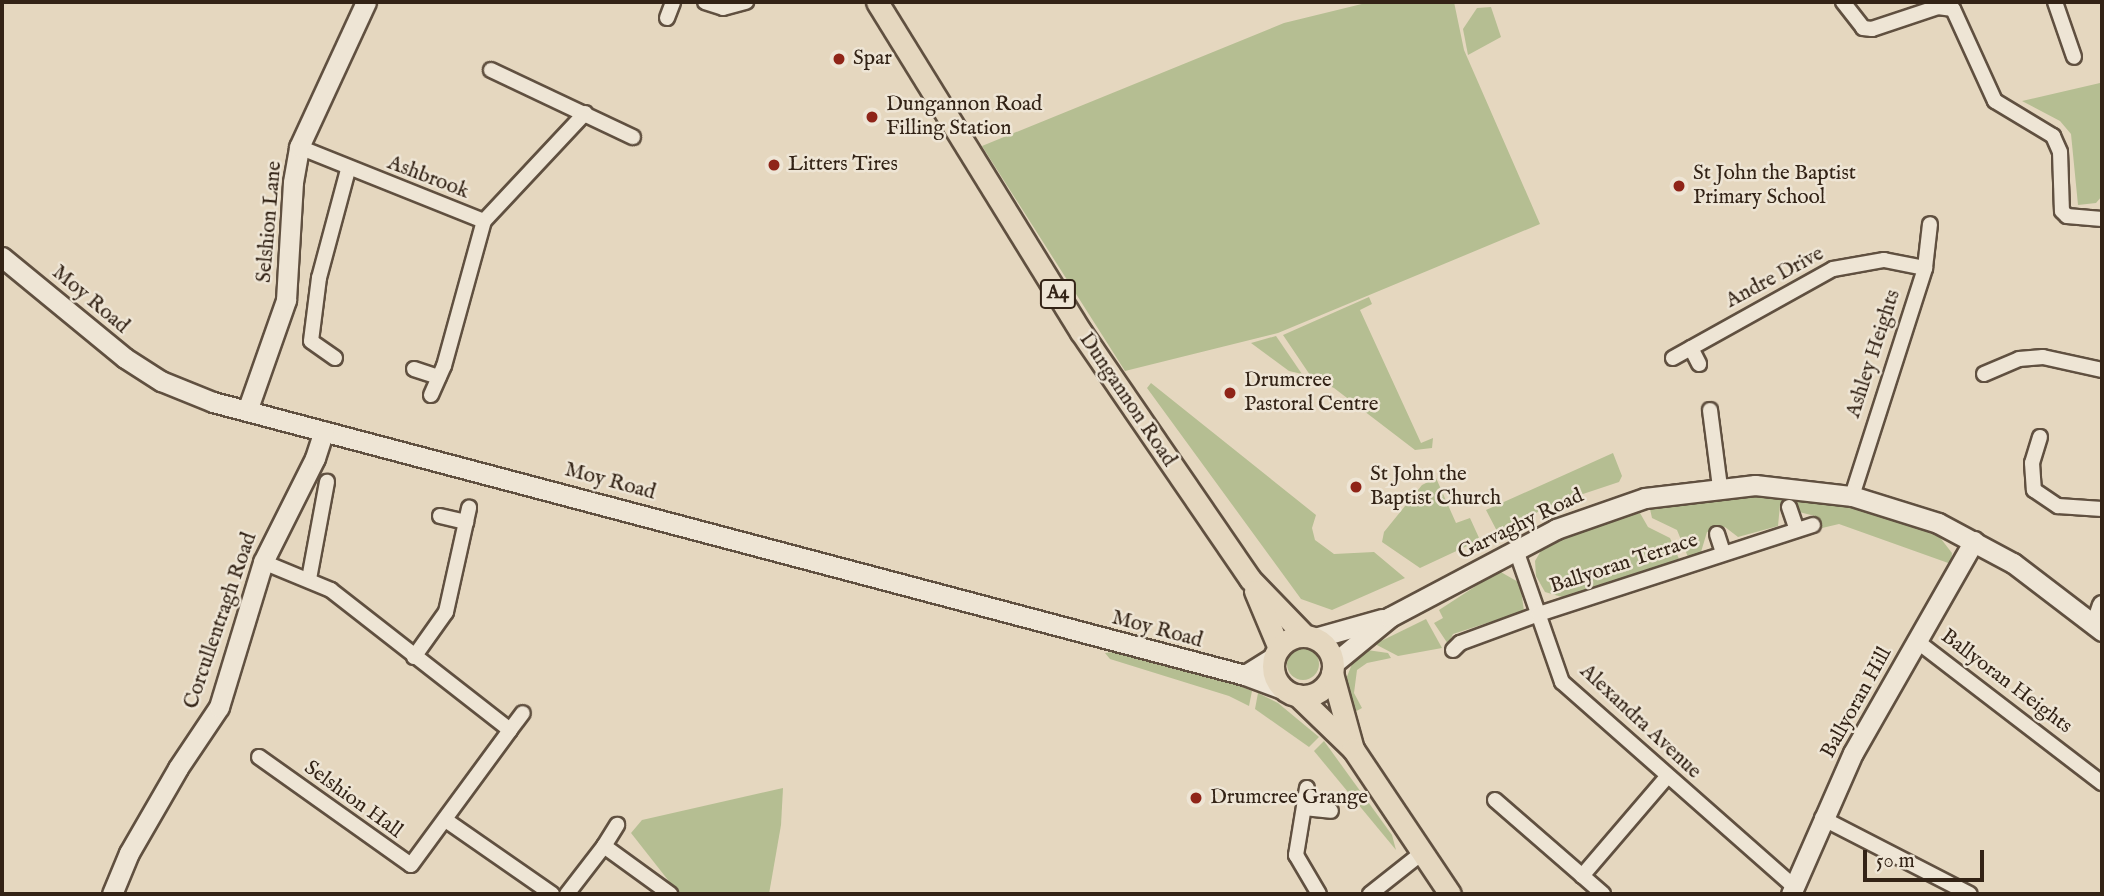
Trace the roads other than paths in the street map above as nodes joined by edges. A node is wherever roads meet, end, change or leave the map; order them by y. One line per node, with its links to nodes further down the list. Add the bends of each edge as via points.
1 (366, 2): 13 (main road, Selshion Lane)
2 (673, 2): 8 (street)
3 (705, 2): 4 (street, via 723,8)
4 (746, 2)
5 (877, 2): 49 (main road, Dungannon Road / A4, via 1081,332)
6 (1843, 2): 15 (street, via 1863,28 1872,29 1938,7 1953,9 1995,101 2053,136 2060,152 2062,211 2067,216)
7 (2055, 2): 9 (street)
8 (667, 18)
9 (2074, 57)
10 (491, 70): 11 (street)
11 (585, 113): 12 (street); 16 (street, Ashbrook)
12 (633, 137)
13 (299, 147): 14 (street, Ashbrook); 32 (main road, Selshion Lane, via 286,300)
14 (348, 170): 16 (street, Ashbrook); 20 (street, via 318,278)
15 (2102, 219)
16 (484, 221): 29 (street)
17 (1930, 224): 19 (street, Ashley Heights)
18 (2, 257): 32 (main road, Moy Road, via 125,358 185,391)
19 (1925, 268): 21 (street, Andre Drive, via 1884,260 1833,269); 37 (street, Ashley Heights)
20 (311, 341): 22 (street); 24 (street)
21 (1691, 348): 23 (street, Andre Drive); 25 (street)
22 (335, 358)
23 (1673, 358)
24 (313, 361)
25 (1699, 363)
26 (414, 369): 29 (street)
27 (2102, 370): 28 (street, via 2042,358 2019,359)
28 (1984, 374)
29 (439, 377): 30 (street)
30 (431, 395)
31 (1710, 410): 36 (street)
32 (247, 411): 33 (main road, Moy Road)
33 (324, 431): 47 (main road, Corcullentragh Road); 60 (main road, Moy Road)
34 (2040, 437): 39 (street, via 2032,463 2034,491 2058,506)
35 (327, 482): 48 (street)
36 (1720, 487): 37 (main road, Garvaghy Road, via 1792,487); 45 (main road, Garvaghy Road, via 1631,503 1556,529)
37 (1852, 496): 44 (main road, Garvaghy Road, via 1900,509)
38 (1789, 507): 42 (street)
39 (2102, 509)
40 (440, 516): 58 (street, via 467,515 446,612)
41 (1813, 525): 42 (street, Ballyoran Terrace)
42 (1797, 530): 46 (street, Ballyoran Terrace)
43 (1717, 534): 46 (street)
44 (1974, 541): 53 (main road, Garvaghy Road); 55 (main road, Ballyoran Hill)
45 (1516, 550): 51 (street, Alexandra Avenue); 52 (main road, Garvaghy Road)
46 (1723, 553): 51 (street, Ballyoran Terrace)
47 (263, 562): 48 (street); 79 (main road, Corcullentragh Road, via 225,692 210,724 129,853)
48 (309, 579): 58 (street, via 331,590)
49 (1250, 579): 54 (main road, Dungannon Road / A4); 57 (main road, Dungannon Road / A4)
50 (2102, 605): 53 (main road)
51 (1539, 614): 56 (street, Ballyoran Terrace, via 1460,643); 66 (street, Alexandra Avenue, via 1562,682)
52 (1390, 617): 54 (main road, Garvaghy Road); 59 (main road, Garvaghy Road)
53 (2098, 628)
54 (1310, 637): 57 (main road); 59 (main road, A4, via 1328,649)
55 (1918, 642): 67 (street, Ballyoran Heights); 72 (main road, Ballyoran Hill)
56 (1453, 650)
57 (1277, 653): 60 (main road); 61 (main road, A4, via 1275,676)
58 (414, 657): 63 (street)
59 (1333, 668): 61 (main road, via 1317,693); 64 (main road, A4)
60 (1245, 675): 61 (main road, Moy Road)
61 (1292, 693): 64 (main road, A4)
62 (523, 713): 63 (street, Selshion Hall)
63 (510, 730): 73 (street, Selshion Hall)
64 (1353, 749): 76 (main road, A4)
65 (259, 757): 73 (street, Selshion Hall, via 411,865)
66 (1667, 777): 77 (street); 78 (street, Alexandra Avenue)
67 (2102, 783)
68 (1307, 788): 70 (street)
69 (1495, 800): 77 (street)
70 (1304, 808): 71 (street); 83 (street, via 1296,855)
71 (1331, 811)
72 (1822, 818): 78 (main road, Ballyoran Hill); 87 (street)
73 (447, 821): 80 (street)
74 (617, 825): 75 (street)
75 (604, 846): 81 (street); 82 (street)
76 (1422, 853): 84 (street); 85 (main road, A4)
77 (1582, 876): 86 (street)
78 (1792, 890)
79 (112, 894)
80 (552, 894)
81 (567, 894)
82 (670, 894)
83 (1319, 894)
84 (1370, 894)
85 (1450, 894)
86 (1603, 894)
87 (1970, 894)

